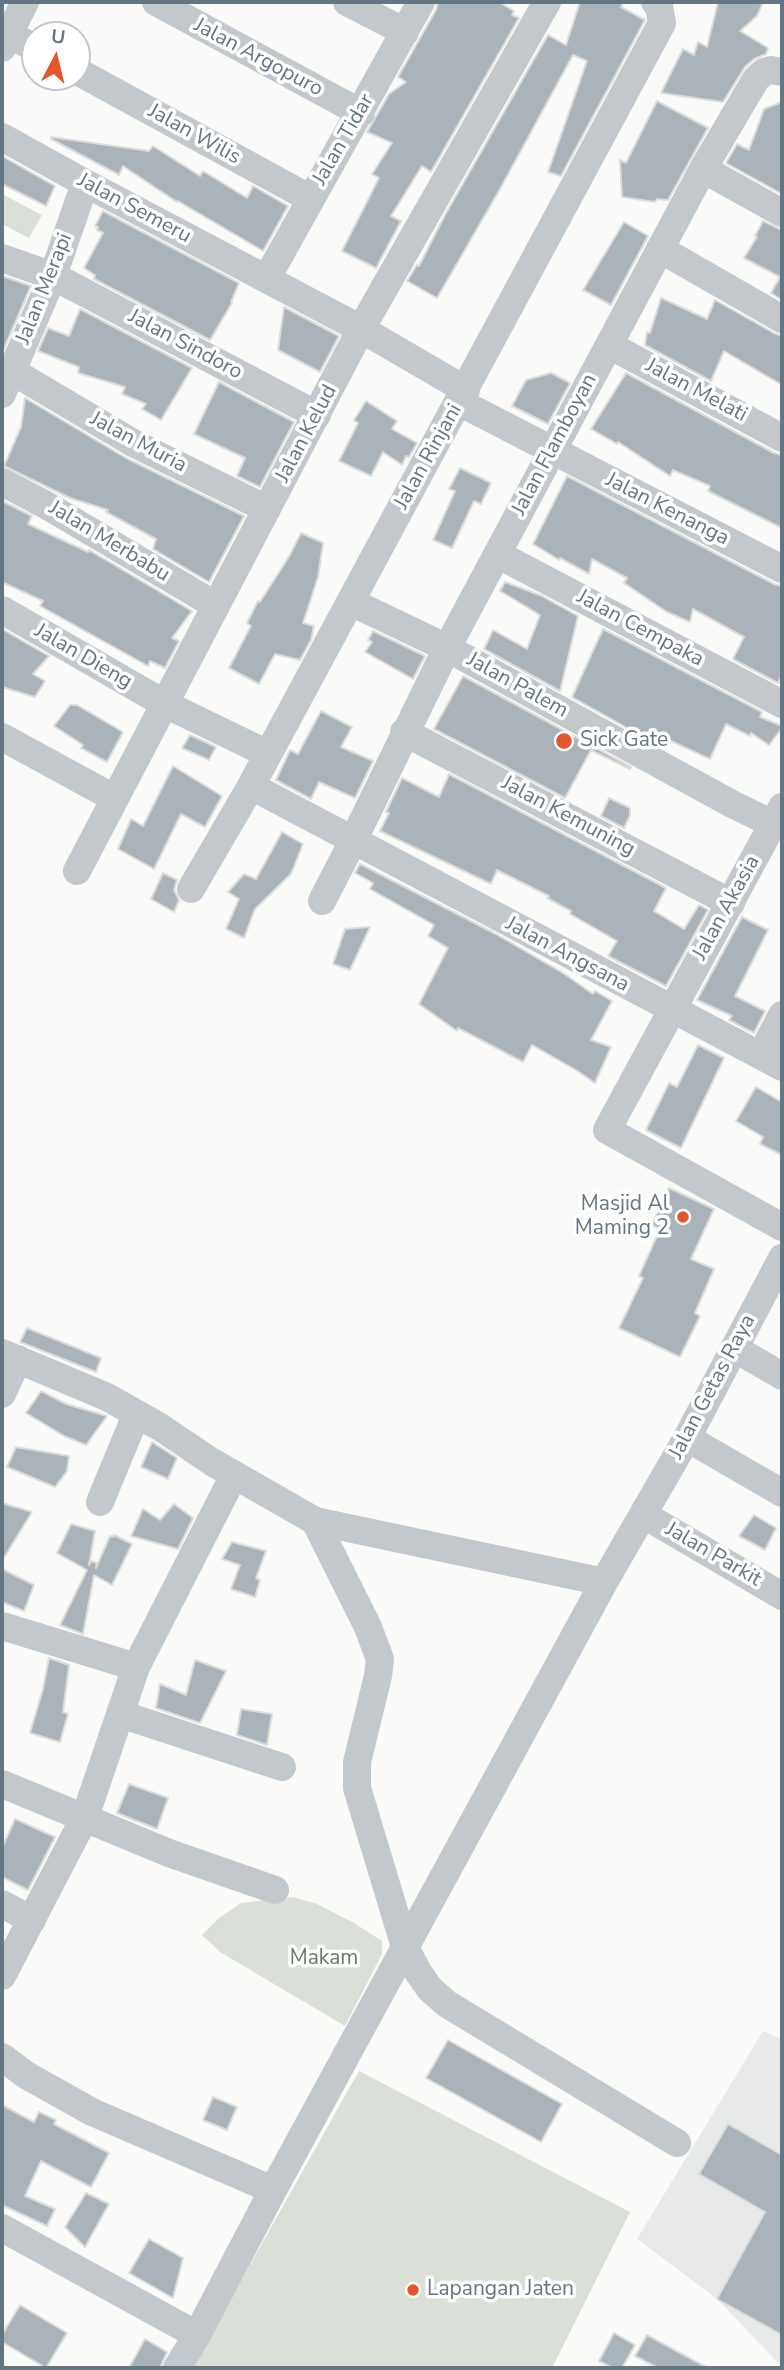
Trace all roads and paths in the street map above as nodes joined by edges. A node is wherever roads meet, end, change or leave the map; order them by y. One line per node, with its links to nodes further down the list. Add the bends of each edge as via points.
1 (25, 2): 8 (street)
2 (156, 2): 11 (street, Jalan Argopuro)
3 (347, 2): 7 (street)
4 (421, 2): 7 (street, Jalan Tidar)
5 (547, 2): 22 (street, Jalan Kelud)
6 (658, 12): 25 (street, Jalan Rinjani)
7 (405, 32): 11 (street, Jalan Tidar)
8 (5, 41)
9 (781, 71): 13 (street, Jalan Flamboyan, via 764,72 757,79)
10 (91, 79): 15 (street, Jalan Wilis)
11 (361, 113): 15 (street, Jalan Tidar)
12 (2, 137): 14 (street, Jalan Semeru)
13 (704, 169): 16 (street); 17 (street, Jalan Flamboyan)
14 (85, 183): 19 (street, Jalan Merapi); 20 (street, Jalan Semeru)
15 (311, 199): 20 (street, Jalan Tidar)
16 (782, 213)
17 (660, 249): 21 (street); 23 (street, Jalan Flamboyan)
18 (2, 258): 19 (street, Jalan Sindoro)
19 (53, 276): 24 (street, Jalan Merapi); 26 (street, Jalan Sindoro)
20 (267, 278): 22 (street, Jalan Semeru)
21 (782, 319)
22 (362, 330): 25 (street, Jalan Kenanga); 26 (street, Jalan Kelud)
23 (609, 345): 27 (street, Jalan Melati); 28 (street, Jalan Flamboyan)
24 (7, 382): 30 (street, Jalan Muria)
25 (463, 396): 28 (street, Jalan Kenanga); 33 (street, Jalan Rinjani)
26 (317, 415): 30 (street, Jalan Kelud)
27 (782, 438)
28 (552, 450): 31 (street, Jalan Flamboyan); 32 (street, Jalan Kenanga)
29 (2, 482): 34 (street, Jalan Merbabu)
30 (267, 509): 34 (street, Jalan Kelud)
31 (497, 554): 36 (street, Jalan Flamboyan); 38 (street, Jalan Cempaka)
32 (782, 569)
33 (351, 602): 36 (street, Jalan Palem); 41 (street, Jalan Rinjani)
34 (215, 605): 37 (street, Jalan Kelud)
35 (2, 610): 37 (street, Jalan Dieng)
36 (447, 648): 39 (street, Jalan Flamboyan); 44 (street, Jalan Palem, via 732,804)
37 (165, 704): 41 (street, Jalan Dieng); 43 (street, Jalan Kelud)
38 (782, 704)
39 (404, 732): 45 (street, Jalan Flamboyan); 49 (street, Jalan Kemuning)
40 (2, 737): 43 (street)
41 (268, 754): 42 (street, Jalan Rinjani)
42 (251, 786): 45 (street, Jalan Angsana); 47 (street, Jalan Rinjani)
43 (114, 798): 46 (street, Jalan Kelud)
44 (778, 815): 49 (street, Jalan Akasia)
45 (353, 841): 48 (street, Jalan Flamboyan); 50 (street, Jalan Angsana)
46 (77, 871)
47 (191, 889)
48 (322, 901)
49 (731, 903): 50 (street, Jalan Akasia)
50 (671, 1010): 52 (street, Jalan Angsana); 53 (street, Jalan Akasia, via 607,1130)
51 (782, 1015): 52 (street)
52 (772, 1061)
53 (782, 1227)
54 (782, 1258): 55 (street, Jalan Getas Raya)
55 (734, 1348): 57 (street); 60 (street, Jalan Getas Raya)
56 (10, 1356): 58 (street); 59 (street, via 107,1397)
57 (782, 1376)
58 (2, 1394)
59 (136, 1415): 61 (street); 63 (street)
60 (687, 1438): 62 (street); 64 (street, Jalan Getas Raya)
61 (234, 1475): 65 (street); 69 (street)
62 (782, 1493)
63 (100, 1502)
64 (644, 1515): 66 (street, Jalan Getas Raya); 67 (street, Jalan Parkit)
65 (314, 1521): 66 (street); 77 (street, via 380,1659 357,1762 357,1788)
66 (604, 1582): 77 (street, Jalan Getas Raya)
67 (782, 1596)
68 (2, 1626): 69 (street)
69 (136, 1667): 70 (street)
70 (120, 1714): 71 (street); 73 (street)
71 (282, 1767)
72 (2, 1784): 73 (street)
73 (85, 1817): 74 (street); 76 (street)
74 (275, 1890)
75 (2, 1904): 76 (street)
76 (32, 1920): 78 (street)
77 (405, 1947): 80 (street, via 430,1989 447,2004); 81 (street, Jalan Getas Raya)
78 (2, 1976)
79 (2, 2057): 81 (street, via 92,2112)
80 (677, 2143)
81 (273, 2190): 83 (street, Jalan Getas Raya)
82 (2, 2228): 83 (street)
83 (197, 2335): 84 (street, Jalan Getas Raya)
84 (177, 2368)

